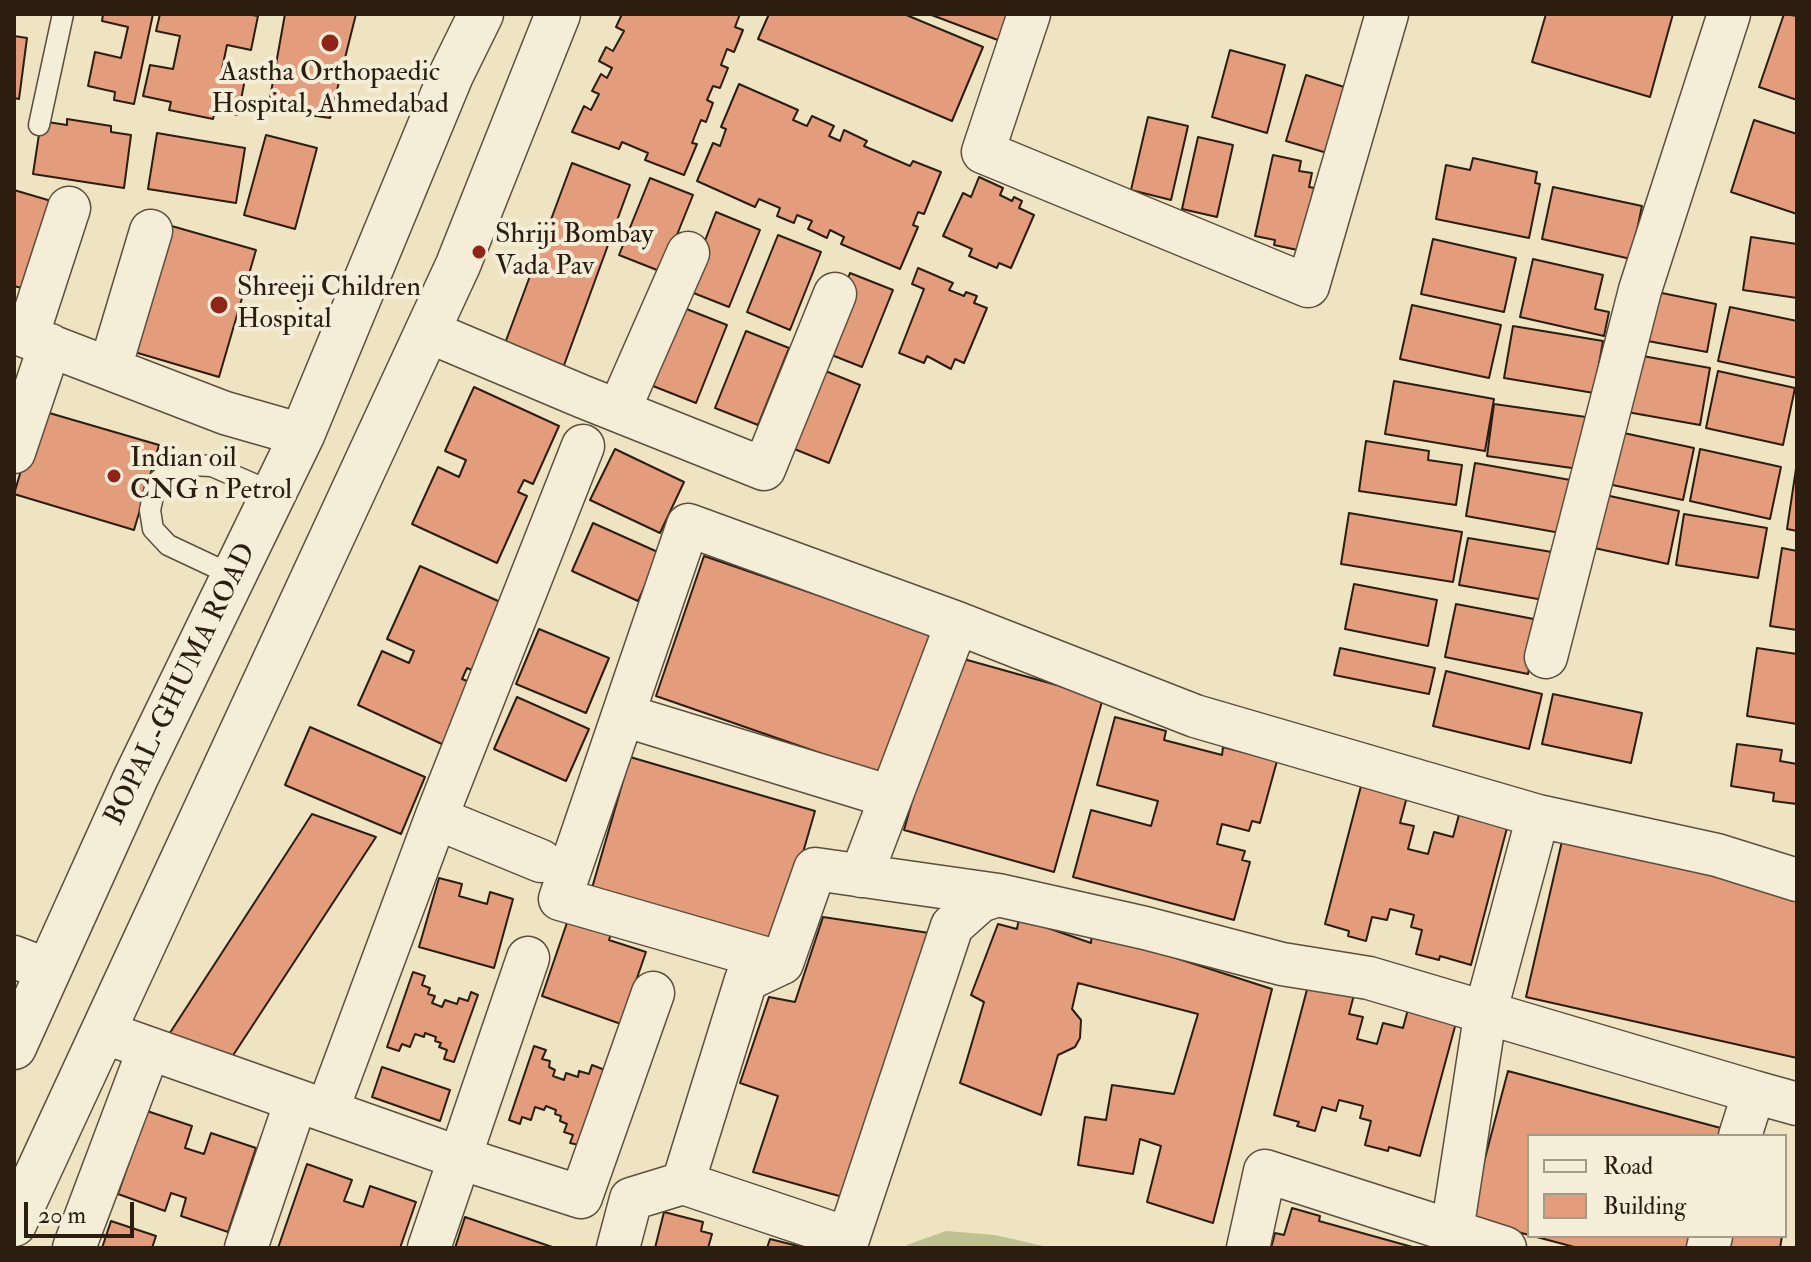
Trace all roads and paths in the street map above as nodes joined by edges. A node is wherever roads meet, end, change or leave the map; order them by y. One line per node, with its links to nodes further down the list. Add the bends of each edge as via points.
1 (63, 14): 7 (lane)
2 (481, 14): 16 (street, BOPAL-GHUMA ROAD)
3 (558, 14): 12 (street)
4 (1029, 14): 5 (street, via 983,152 1308,286)
5 (1387, 14)
6 (1729, 14): 22 (street, via 1640,290)
7 (39, 125)
8 (69, 208): 13 (street)
9 (151, 231): 14 (street)
10 (688, 253): 15 (street)
11 (835, 294): 15 (street, via 764,469)
12 (427, 331): 15 (street); 36 (street)
13 (30, 338): 14 (street); 18 (street)
14 (110, 368): 16 (street, via 225,413)
15 (619, 410)
16 (302, 435): 19 (street, BOPAL-GHUMA ROAD)
17 (583, 446): 26 (street)
18 (14, 452)
19 (274, 493): 20 (street, BOPAL-GHUMA ROAD); 20 (lane, via 212,466 188,465 169,471 156,483 150,510 153,529 168,545)
20 (234, 576): 33 (street, BOPAL-GHUMA ROAD, via 136,777)
21 (957, 623): 23 (street, via 688,525); 24 (street); 25 (street, via 1195,716)
22 (1546, 657)
23 (623, 715): 24 (street); 32 (street, via 560,899)
24 (891, 797): 28 (street)
25 (1538, 816): 29 (street, via 1717,855); 35 (street)
26 (436, 818): 27 (street); 41 (street)
27 (541, 861)
28 (861, 876): 30 (street); 32 (street, via 815,869)
29 (1797, 880)
30 (998, 895): 35 (street, via 1282,964 1369,978); 47 (street, via 980,901 952,926)
31 (528, 958): 43 (street)
32 (782, 963): 44 (street, via 746,980)
33 (31, 964): 37 (street, BOPAL-GHUMA ROAD)
34 (653, 993): 43 (street, via 581,1197)
35 (1486, 1010): 39 (street); 46 (street)
36 (103, 1032): 38 (street); 45 (street)
37 (14, 1047)
38 (149, 1049): 41 (street); 48 (street)
39 (1754, 1092): 40 (street); 42 (street)
40 (1797, 1104)
41 (311, 1106): 43 (street); 49 (street)
42 (1741, 1134)
43 (460, 1158): 50 (street)
44 (683, 1183): 47 (street); 51 (street, via 631,1199)
45 (14, 1224)
46 (1452, 1231): 52 (street, via 1265,1171); 53 (street)
47 (846, 1243)
48 (74, 1248)
49 (246, 1248)
50 (429, 1248)
51 (618, 1248)
52 (1248, 1248)
53 (1505, 1248)

